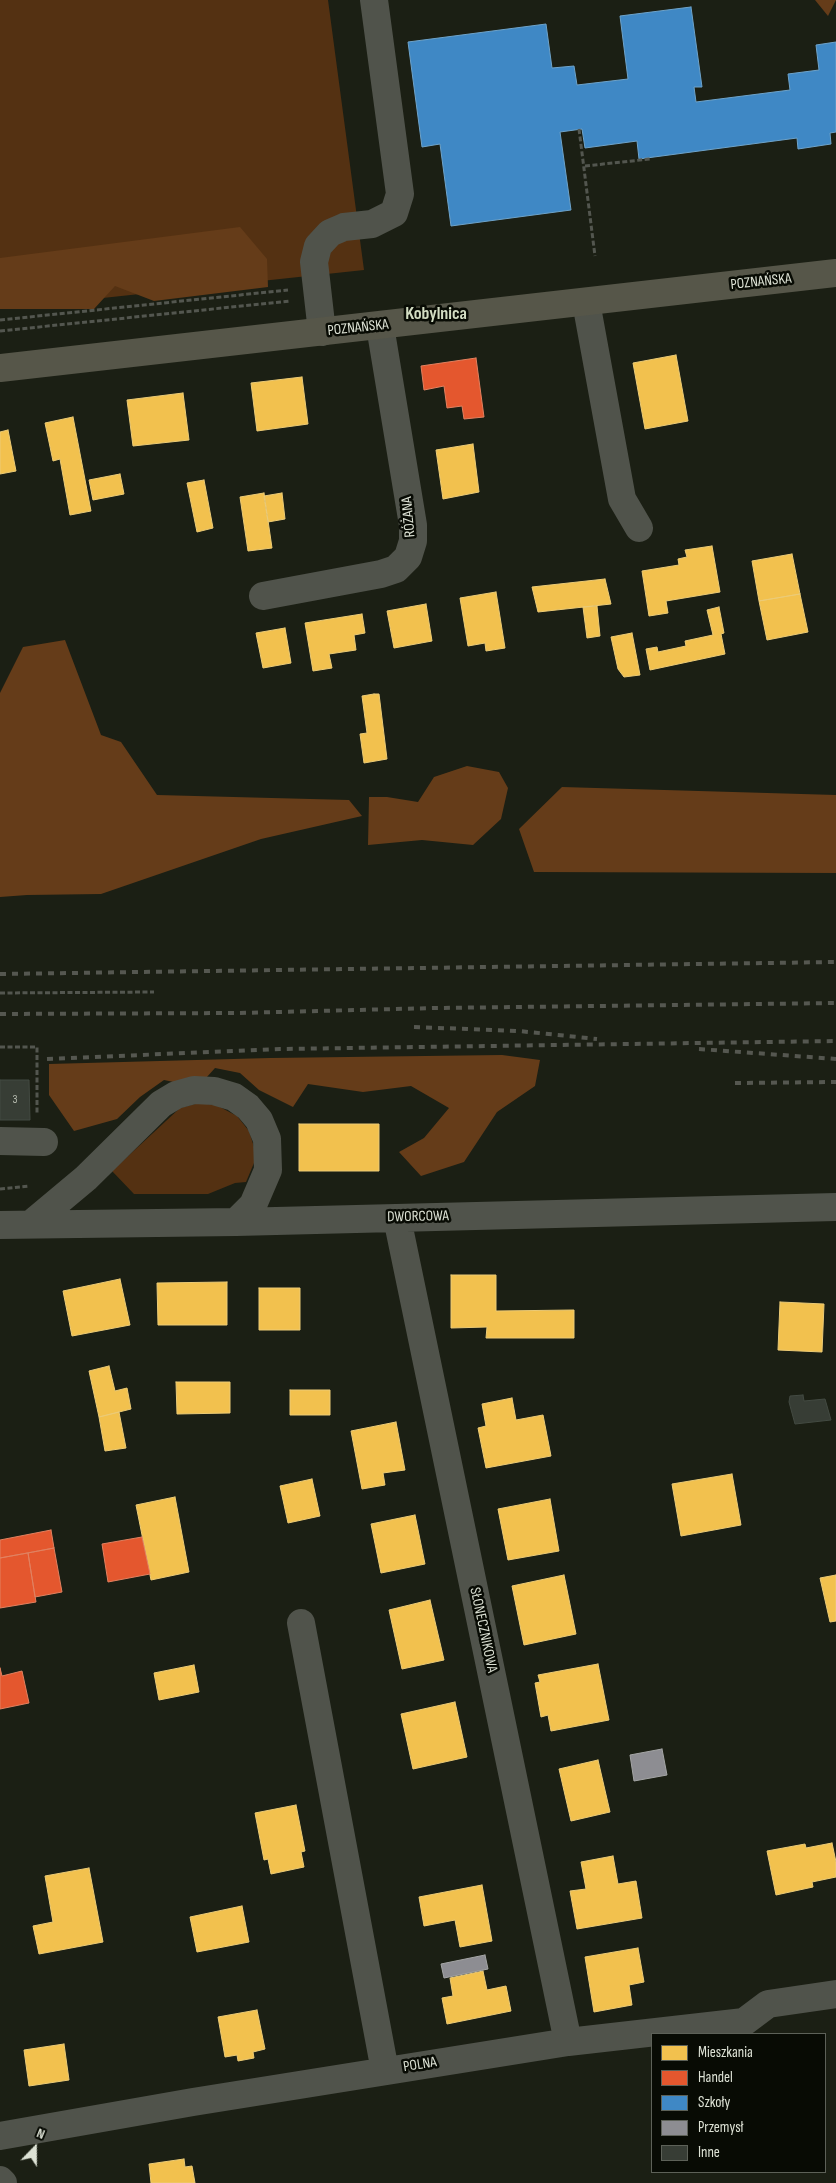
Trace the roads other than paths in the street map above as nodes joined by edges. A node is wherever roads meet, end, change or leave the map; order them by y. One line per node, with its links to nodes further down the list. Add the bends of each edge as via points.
1 (374, 0): 5 (street, via 400,194 394,213 372,224 344,227 330,233 318,246 314,262)
2 (836, 273): 3 (main road, POZNAŃSKA)
3 (586, 302): 4 (main road, POZNAŃSKA); 7 (street, via 622,499)
4 (380, 326): 5 (main road, POZNAŃSKA); 8 (street, RÓŻANA, via 413,526 408,556 396,569 381,574)
5 (322, 332): 6 (main road, POZNAŃSKA)
6 (0, 368)
7 (639, 528)
8 (263, 596)
9 (0, 1141): 10 (street)
10 (41, 1142)
11 (836, 1206): 12 (street, DWORCOWA)
12 (397, 1218): 13 (street, DWORCOWA); 18 (street, SŁONECZNIKOWA)
13 (236, 1222): 15 (street, DWORCOWA); 15 (street, via 252,1205 268,1170 268,1139 259,1120 234,1097 194,1090 161,1104 86,1178)
14 (0, 1224): 15 (street, DWORCOWA)
15 (31, 1224)
16 (301, 1623): 19 (street)
17 (836, 1994): 18 (street, POLNA, via 768,2004 744,2022)
18 (568, 2042): 19 (street, POLNA)
19 (385, 2071): 20 (street, POLNA)
20 (0, 2136)
21 (0, 2180): 22 (street)
22 (3, 2183)

